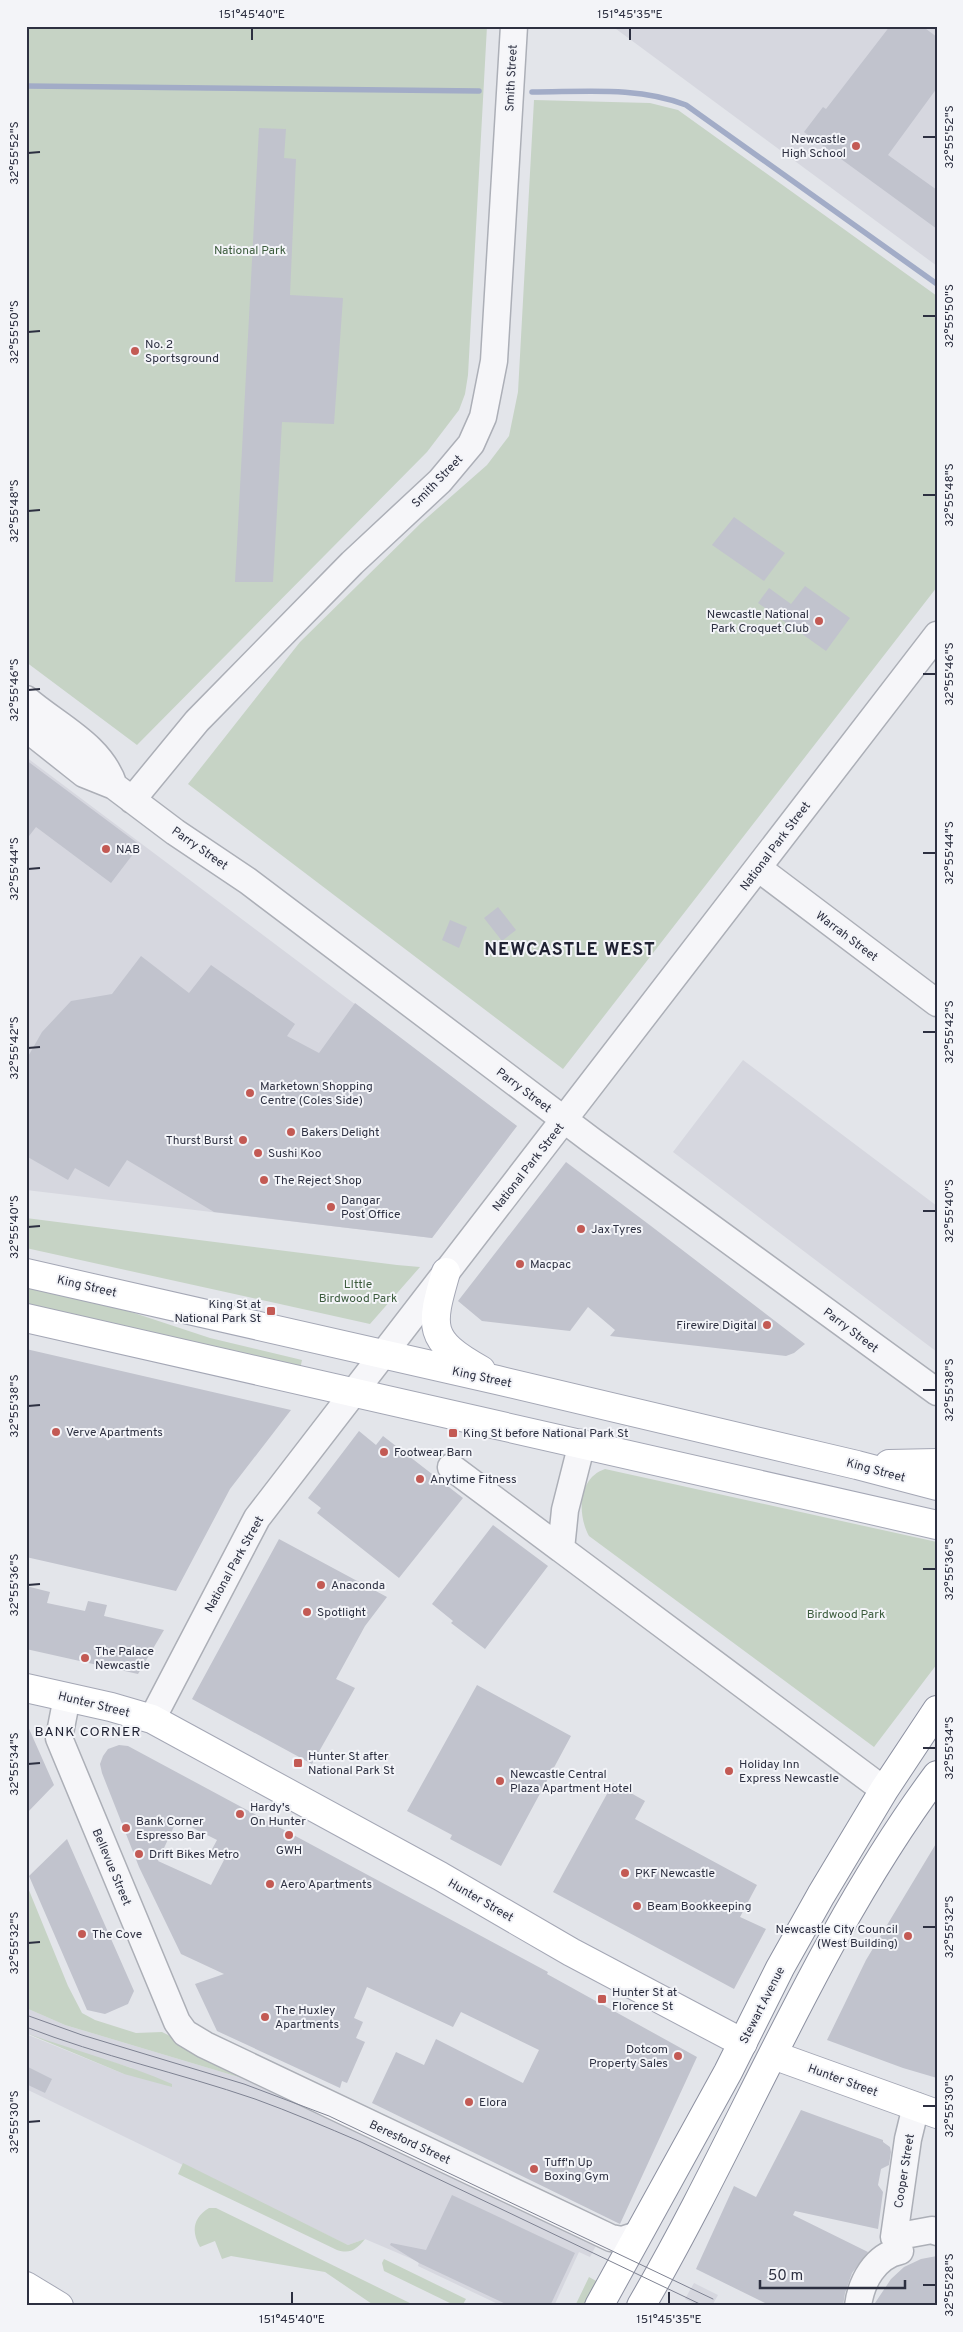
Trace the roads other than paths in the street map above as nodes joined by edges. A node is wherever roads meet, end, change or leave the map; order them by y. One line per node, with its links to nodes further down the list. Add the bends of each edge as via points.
1 (514, 26): 5 (street, Smith Street, via 494,361 483,417 471,444 440,481 352,563)
2 (937, 635): 6 (street, National Park Street)
3 (26, 699): 5 (street, via 98,755)
4 (26, 728): 5 (street, Parry Street, via 84,774)
5 (123, 793): 8 (street, Parry Street, via 248,881)
6 (758, 868): 7 (street, Warrah Street); 8 (street, National Park Street)
7 (937, 1003)
8 (564, 1120): 9 (street, National Park Street); 14 (street, Parry Street)
9 (446, 1272): 12 (street, National Park Street); 13 (main road, via 435,1308 435,1328 450,1349 464,1361)
10 (26, 1273): 12 (main road, King Street)
11 (26, 1318): 15 (main road)
12 (383, 1355): 13 (main road, King Street); 15 (street, National Park Street)
13 (497, 1380): 18 (main road, King Street)
14 (937, 1392)
15 (353, 1394): 16 (main road); 26 (street, National Park Street, via 257,1518)
16 (582, 1442): 21 (main road); 22 (street, via 564,1510)
17 (937, 1463): 18 (main road)
18 (858, 1465): 20 (main road, King Street)
19 (451, 1467): 22 (street)
20 (937, 1486)
21 (937, 1526)
22 (561, 1548): 28 (street)
23 (26, 1688): 24 (main road, Hunter Street)
24 (67, 1697): 26 (main road, Hunter Street); 29 (street, Bellevue Street, via 59,1738)
25 (937, 1710): 28 (main road, Stewart Avenue)
26 (152, 1719): 30 (main road, Hunter Street, via 440,1876 571,1952)
27 (937, 1775): 31 (main road, via 871,1874 795,2008)
28 (884, 1790): 30 (main road, Stewart Avenue, via 807,1920)
29 (184, 2033): 34 (street, Beresford Street, via 611,2238 622,2240)
30 (743, 2043): 31 (main road, Hunter Street); 34 (main road, Stewart Avenue)
31 (773, 2055): 32 (main road, Hunter Street); 39 (main road)
32 (926, 2110): 35 (street, Cooper Street, via 908,2139)
33 (937, 2232): 35 (street, via 932,2230)
34 (637, 2236): 38 (main road, Stewart Avenue)
35 (897, 2244): 40 (street, via 875,2266 862,2286)
36 (26, 2286): 37 (main road)
37 (59, 2306)
38 (599, 2306)
39 (641, 2306)
40 (858, 2306)

